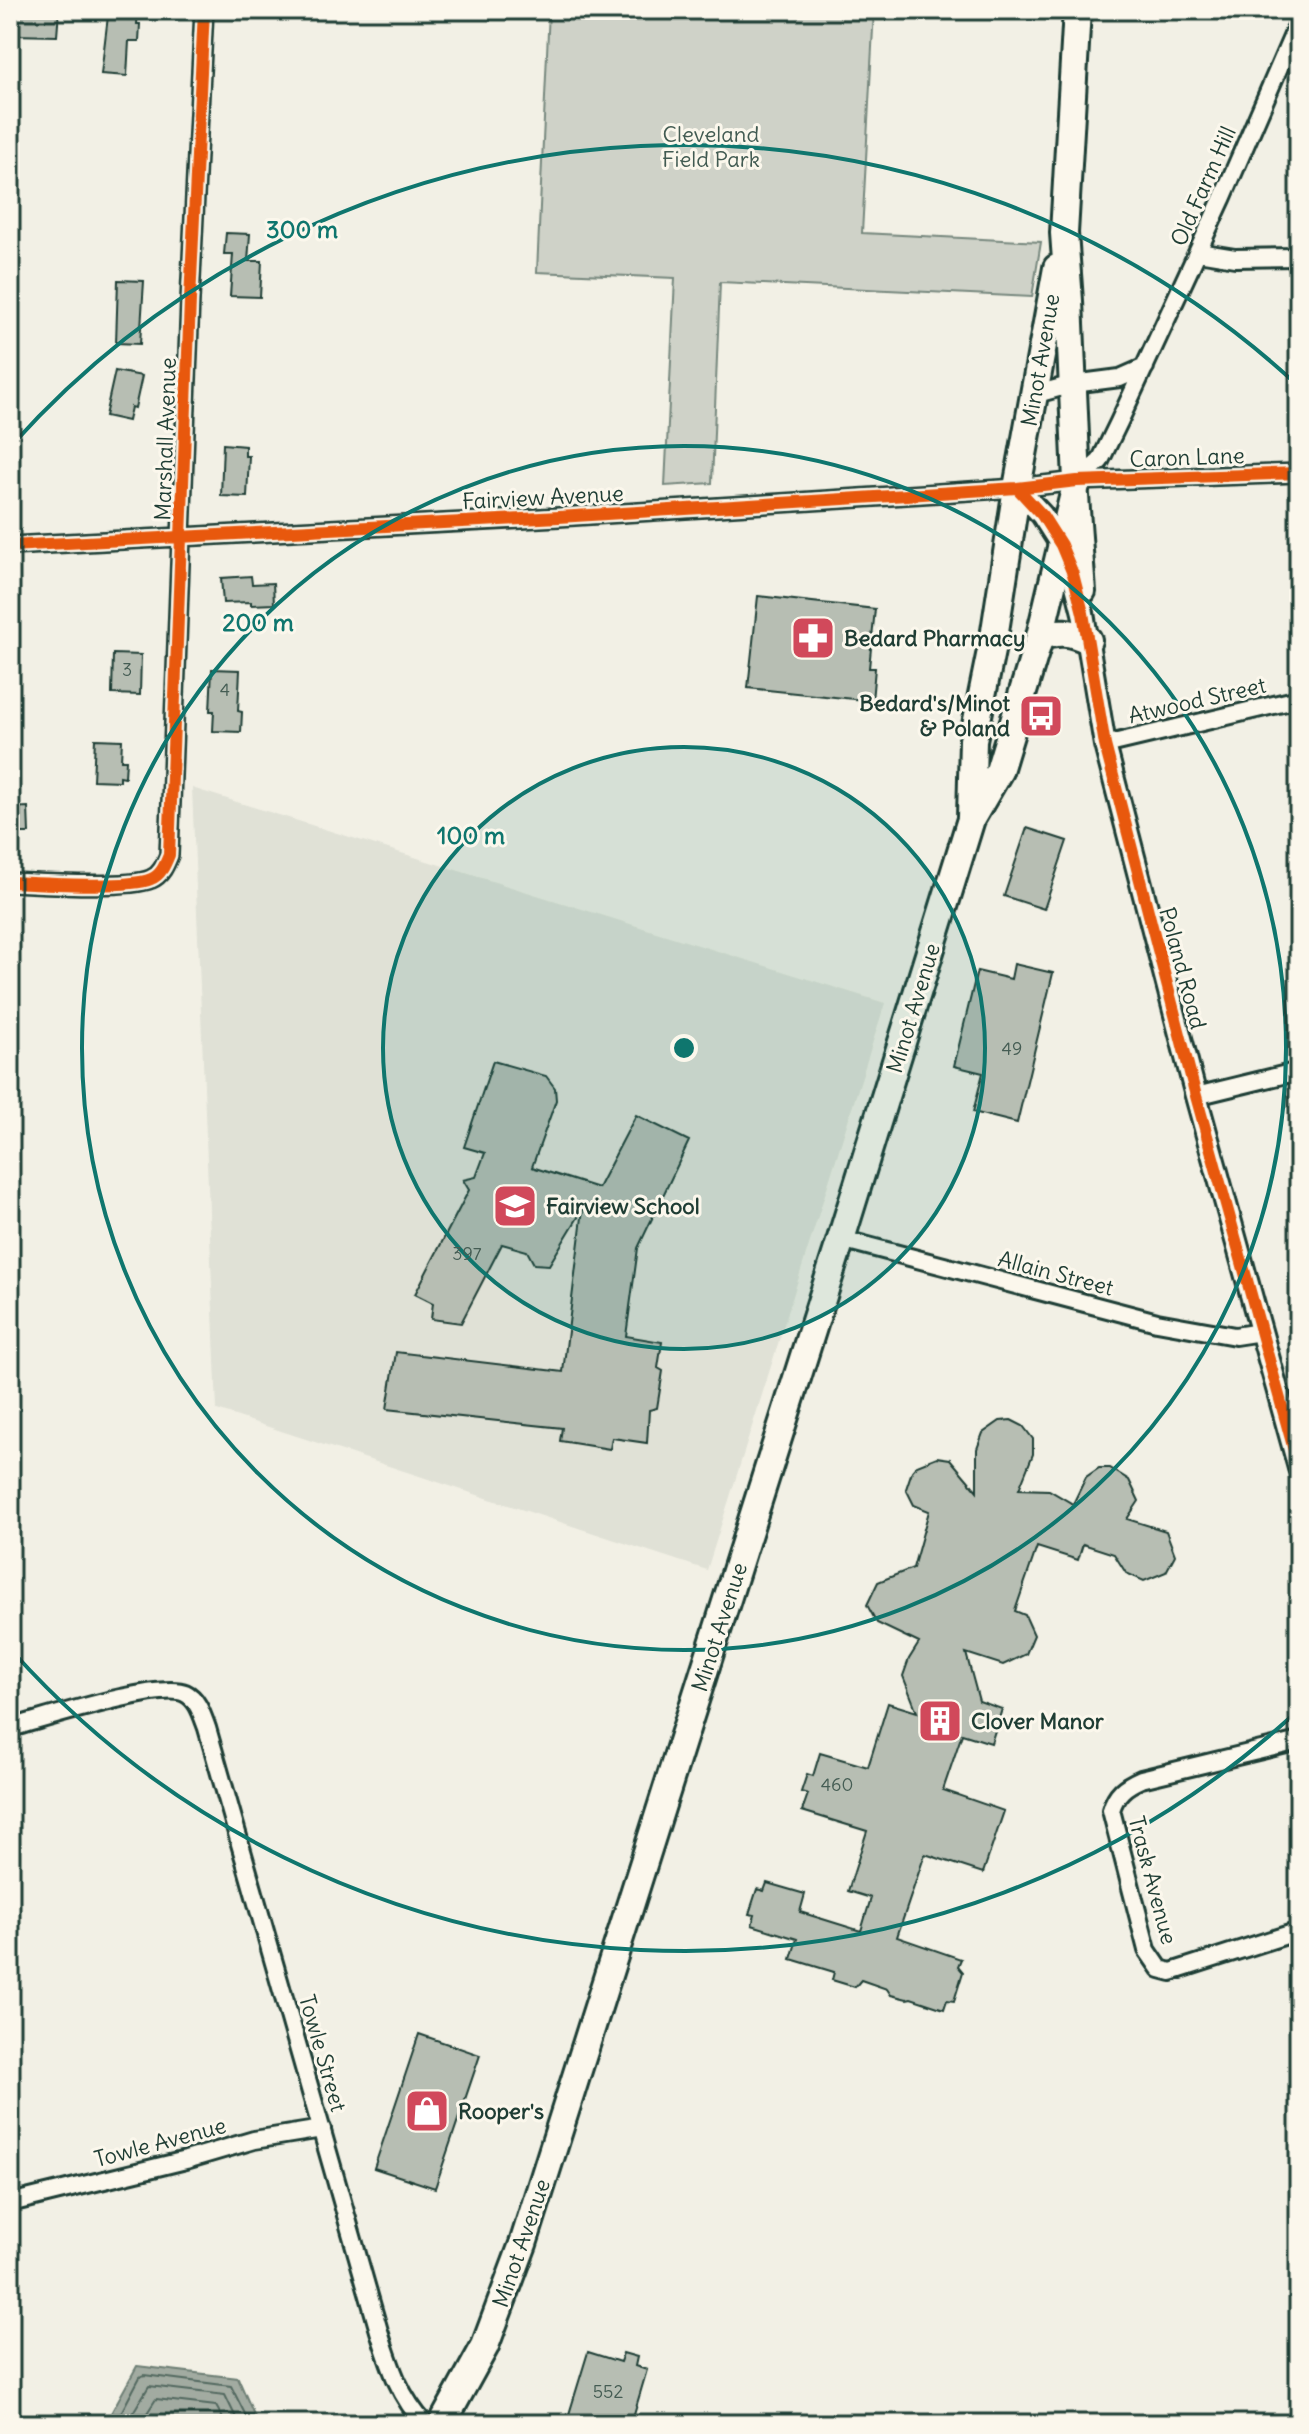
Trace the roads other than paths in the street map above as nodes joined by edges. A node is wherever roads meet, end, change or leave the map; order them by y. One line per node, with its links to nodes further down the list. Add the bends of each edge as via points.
1 (204, 10): 13 (street, Marshall Avenue)
2 (1077, 10): 4 (main road)
3 (1299, 21): 5 (street, Old Farm Hill)
4 (1064, 233): 8 (main road, Minot Avenue); 9 (main road, Minot Avenue)
5 (1198, 252): 6 (street, via 1235,258); 7 (street, Old Farm Hill)
6 (1299, 257)
7 (1145, 367): 8 (street, via 1120,378); 11 (street, Old Farm Hill, via 1100,461)
8 (1073, 384): 9 (street); 11 (main road, Minot Avenue)
9 (1033, 395): 12 (main road, Minot Avenue)
10 (1299, 473): 11 (street, Caron Lane)
11 (1077, 481): 12 (street, Fairview Avenue); 14 (main road, Minot Avenue); 17 (street, Poland Road)
12 (1017, 488): 13 (street, Fairview Avenue); 14 (street, Poland Road); 20 (main road, Minot Avenue, via 973,740)
13 (181, 535): 15 (street, Fairview Avenue); 21 (street, Marshall Avenue, via 172,828 164,869 151,879 129,883)
14 (1061, 545): 16 (main road, Minot Avenue); 17 (street, Poland Road)
15 (10, 546)
16 (1040, 636): 17 (main road, via 1073,632); 20 (main road, Minot Avenue, via 999,771)
17 (1088, 640): 19 (street, Poland Road)
18 (1299, 699): 19 (street, Atwood Street)
19 (1105, 745): 23 (street, Poland Road)
20 (971, 819): 24 (main road, Minot Avenue)
21 (10, 882)
22 (1299, 1071): 23 (street)
23 (1196, 1096): 25 (street, Poland Road)
24 (841, 1239): 25 (street, Allain Street, via 1157,1322 1235,1336); 33 (main road, Minot Avenue, via 523,2244 485,2346)
25 (1261, 1332): 26 (street, Poland Road)
26 (1299, 1468)
27 (10, 1728): 30 (street, Towle Street, via 171,1689 196,1702)
28 (1299, 1741): 29 (street, Trask Avenue, via 1141,1779 1114,1799 1112,1820 1147,1950 1160,1969 1171,1972)
29 (1299, 1931)
30 (322, 2129): 31 (street, Towle Avenue, via 254,2140); 32 (street, Towle Street, via 396,2385)
31 (10, 2203)
32 (425, 2424)
33 (442, 2424)

